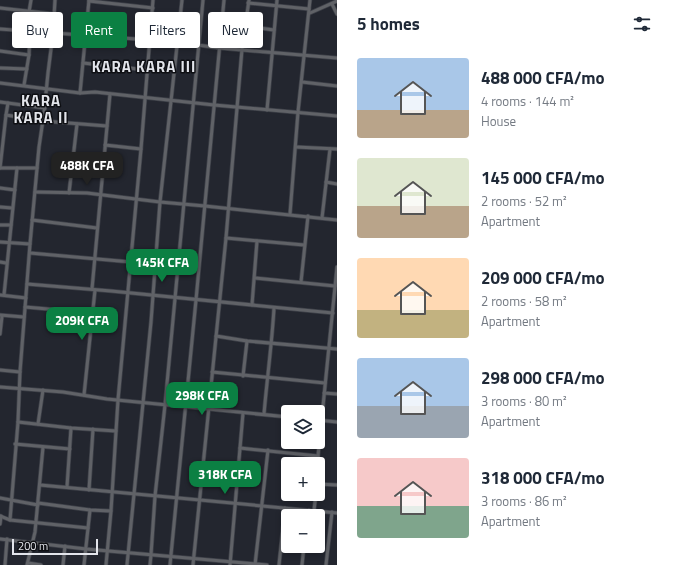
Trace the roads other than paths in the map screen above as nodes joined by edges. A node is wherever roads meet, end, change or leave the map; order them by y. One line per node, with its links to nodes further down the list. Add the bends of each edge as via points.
1 (31, 0): 17 (street)
2 (55, 0): 18 (street)
3 (88, 0): 15 (street); 19 (street)
4 (153, 0): 15 (street)
5 (182, 0): 21 (street)
6 (203, 0): 30 (street)
7 (224, 0): 22 (street)
8 (277, 0): 13 (street)
9 (310, 0): 16 (street)
10 (248, 1): 13 (street); 23 (street)
11 (337, 1): 12 (street)
12 (332, 4): 24 (street); 25 (street)
13 (277, 5): 16 (street); 29 (street)
14 (0, 8): 17 (street)
15 (153, 8): 20 (street)
16 (309, 9): 24 (street)
17 (29, 12)
18 (54, 12)
19 (87, 12)
20 (153, 12)
21 (181, 12)
22 (223, 12)
23 (247, 12)
24 (310, 13): 42 (street)
25 (337, 14)
26 (263, 28): 29 (street)
27 (0, 29): 28 (street)
28 (12, 30)
29 (274, 30): 40 (street)
30 (200, 34)
31 (29, 48): 41 (street)
32 (51, 48): 52 (street)
33 (84, 48): 44 (street)
34 (149, 48): 47 (street)
35 (176, 48): 56 (street)
36 (199, 48): 59 (street)
37 (219, 48): 38 (street); 60 (street)
38 (242, 49): 40 (street); 61 (street)
39 (0, 51): 41 (street)
40 (272, 51): 42 (street); 63 (street)
41 (29, 55): 46 (street)
42 (305, 55): 43 (street); 48 (street)
43 (337, 57)
44 (83, 63): 47 (street); 53 (street)
45 (0, 68): 46 (street)
46 (27, 69): 50 (street)
47 (147, 70): 55 (street)
48 (302, 82): 51 (street); 64 (street)
49 (0, 83): 50 (street)
50 (24, 85): 52 (street)
51 (337, 86)
52 (46, 88): 53 (street); 62 (street)
53 (80, 93): 54 (street)
54 (110, 94): 55 (street); 69 (street)
55 (145, 99): 56 (street); 73 (street)
56 (172, 101): 59 (street); 86 (street)
57 (0, 102): 58 (street)
58 (8, 103): 62 (street); 65 (street)
59 (193, 103): 60 (street); 87 (street)
60 (214, 105): 61 (street); 88 (street)
61 (237, 107): 63 (street); 91 (street)
62 (45, 108): 67 (street)
63 (267, 110): 64 (street)
64 (298, 112): 66 (street); 71 (street)
65 (6, 115): 67 (street); 75 (street)
66 (337, 116)
67 (43, 121): 68 (street); 77 (street)
68 (78, 124): 69 (street); 83 (street)
69 (107, 126): 70 (street)
70 (105, 145): 73 (street); 84 (street)
71 (296, 147): 72 (street); 92 (street)
72 (330, 148): 74 (street); 78 (street)
73 (141, 149): 85 (street)
74 (337, 149)
75 (0, 168): 76 (street)
76 (17, 168): 77 (street); 81 (street)
77 (37, 168): 82 (street)
78 (326, 182): 79 (street); 94 (street)
79 (337, 184)
80 (0, 188): 81 (street)
81 (16, 190): 90 (street)
82 (35, 192): 83 (street); 95 (street)
83 (69, 193): 84 (street)
84 (101, 195): 85 (street); 99 (street)
85 (137, 199): 86 (street); 109 (street)
86 (160, 202): 87 (street); 122 (street)
87 (183, 204): 88 (street); 124 (street)
88 (205, 206): 91 (street); 125 (street)
89 (0, 207): 90 (street)
90 (12, 208): 98 (street)
91 (228, 208): 92 (street); 100 (street)
92 (290, 214): 93 (street)
93 (308, 216): 94 (street); 105 (street)
94 (322, 218): 96 (street)
95 (32, 220): 99 (street); 104 (street)
96 (337, 220)
97 (0, 225): 98 (street)
98 (11, 226): 103 (street)
99 (97, 228): 107 (street)
100 (226, 238): 101 (street); 126 (street)
101 (257, 241): 105 (street); 114 (street)
102 (0, 242): 103 (street)
103 (9, 243): 104 (street); 110 (street)
104 (30, 244): 106 (street)
105 (304, 245): 115 (street)
106 (30, 253): 107 (street); 116 (street)
107 (94, 258): 109 (street); 118 (street)
108 (0, 262): 110 (street)
109 (131, 262): 119 (street)
110 (6, 263): 113 (street)
111 (337, 267): 117 (street)
112 (0, 274): 113 (street)
113 (6, 274): 121 (street)
114 (255, 278): 115 (street); 127 (street)
115 (301, 282): 117 (street)
116 (27, 284): 118 (street); 123 (street)
117 (335, 286): 120 (street)
118 (93, 289): 119 (street); 130 (street)
119 (128, 293): 122 (street); 154 (street)
120 (336, 294): 131 (street)
121 (2, 295): 123 (street)
122 (153, 296): 124 (street); 155 (street)
123 (26, 298): 128 (street)
124 (175, 298): 125 (street); 156 (street)
125 (196, 300): 126 (street); 158 (street)
126 (219, 303): 127 (street); 137 (street)
127 (252, 306): 129 (street)
128 (25, 307): 130 (street); 133 (street)
129 (274, 308): 131 (street); 139 (street)
130 (93, 313): 153 (street)
131 (333, 314): 134 (street)
132 (1, 316): 133 (street); 136 (street)
133 (24, 317): 143 (street)
134 (332, 321): 135 (street); 140 (street)
135 (337, 322)
136 (0, 334)
137 (216, 336): 138 (street); 144 (street)
138 (247, 341): 139 (street); 145 (street)
139 (272, 343): 140 (street); 146 (street)
140 (329, 348): 141 (street); 147 (street)
141 (337, 349)
142 (0, 370): 143 (street)
143 (20, 372): 149 (street)
144 (212, 372): 145 (street); 159 (street)
145 (243, 376): 146 (street)
146 (267, 378): 147 (street); 161 (street)
147 (326, 383): 151 (street)
148 (0, 387): 149 (street)
149 (19, 389): 150 (street); 164 (street)
150 (43, 390): 153 (street); 166 (street)
151 (324, 393): 152 (street); 157 (street)
152 (337, 394)
153 (84, 395): 154 (street)
154 (118, 400): 155 (street); 169 (street)
155 (143, 402): 156 (street); 183 (street)
156 (165, 405): 158 (street); 184 (street)
157 (322, 405)
158 (186, 407): 159 (street); 186 (street)
159 (209, 408): 160 (street); 187 (street)
160 (243, 413): 161 (street); 172 (street)
161 (264, 414): 162 (street)
162 (281, 416)
163 (325, 421): 165 (street)
164 (18, 422): 166 (street); 170 (street)
165 (337, 422)
166 (38, 424): 167 (street)
167 (71, 428): 168 (street); 173 (street)
168 (93, 429): 169 (street); 181 (street)
169 (116, 431): 182 (street)
170 (15, 444): 171 (street); 188 (street)
171 (43, 447): 173 (street); 178 (street)
172 (240, 448): 175 (street); 190 (street)
173 (70, 449): 180 (street)
174 (318, 449): 176 (street)
175 (268, 450): 176 (street); 191 (street)
176 (318, 456)
177 (325, 484): 179 (street)
178 (40, 485): 180 (street); 189 (street)
179 (337, 485)
180 (67, 487): 181 (street)
181 (89, 490): 182 (street)
182 (112, 492): 183 (street); 195 (street)
183 (135, 493): 184 (street); 210 (street)
184 (155, 496): 186 (street); 212 (street)
185 (0, 498): 188 (street)
186 (178, 498): 187 (street); 213 (street)
187 (199, 500): 190 (street); 214 (street)
188 (12, 501): 189 (street); 200 (street)
189 (38, 504): 194 (street); 201 (street)
190 (235, 504): 191 (street); 218 (street)
191 (261, 506): 192 (street); 219 (street)
192 (285, 508): 193 (street); 229 (street)
193 (297, 509)
194 (90, 510): 195 (street); 203 (street)
195 (111, 511): 209 (street)
196 (325, 511): 197 (street)
197 (332, 512): 198 (street); 231 (street)
198 (337, 513)
199 (1, 516): 200 (street); 202 (street)
200 (10, 520): 201 (street)
201 (36, 523): 203 (street); 206 (street)
202 (0, 524)
203 (88, 528): 208 (street)
204 (0, 538): 205 (street)
205 (7, 539): 206 (street); 216 (street)
206 (32, 543): 207 (street); 217 (street)
207 (65, 546): 208 (street); 221 (street)
208 (86, 549): 209 (street); 222 (street)
209 (107, 550): 210 (street); 223 (street)
210 (128, 552): 212 (street); 224 (street)
211 (303, 553): 230 (street)
212 (152, 555): 213 (street); 225 (street)
213 (171, 557): 214 (street); 226 (street)
214 (193, 558): 218 (street); 227 (street)
215 (0, 560): 216 (street)
216 (5, 563)
217 (28, 564): 220 (street)
218 (230, 564): 219 (street)
219 (255, 564): 228 (street)
220 (41, 565)
221 (62, 565)
222 (84, 565)
223 (106, 565)
224 (127, 565)
225 (150, 565)
226 (170, 565)
227 (193, 565)
228 (267, 565)
229 (279, 565)
230 (302, 565)
231 (326, 565)

